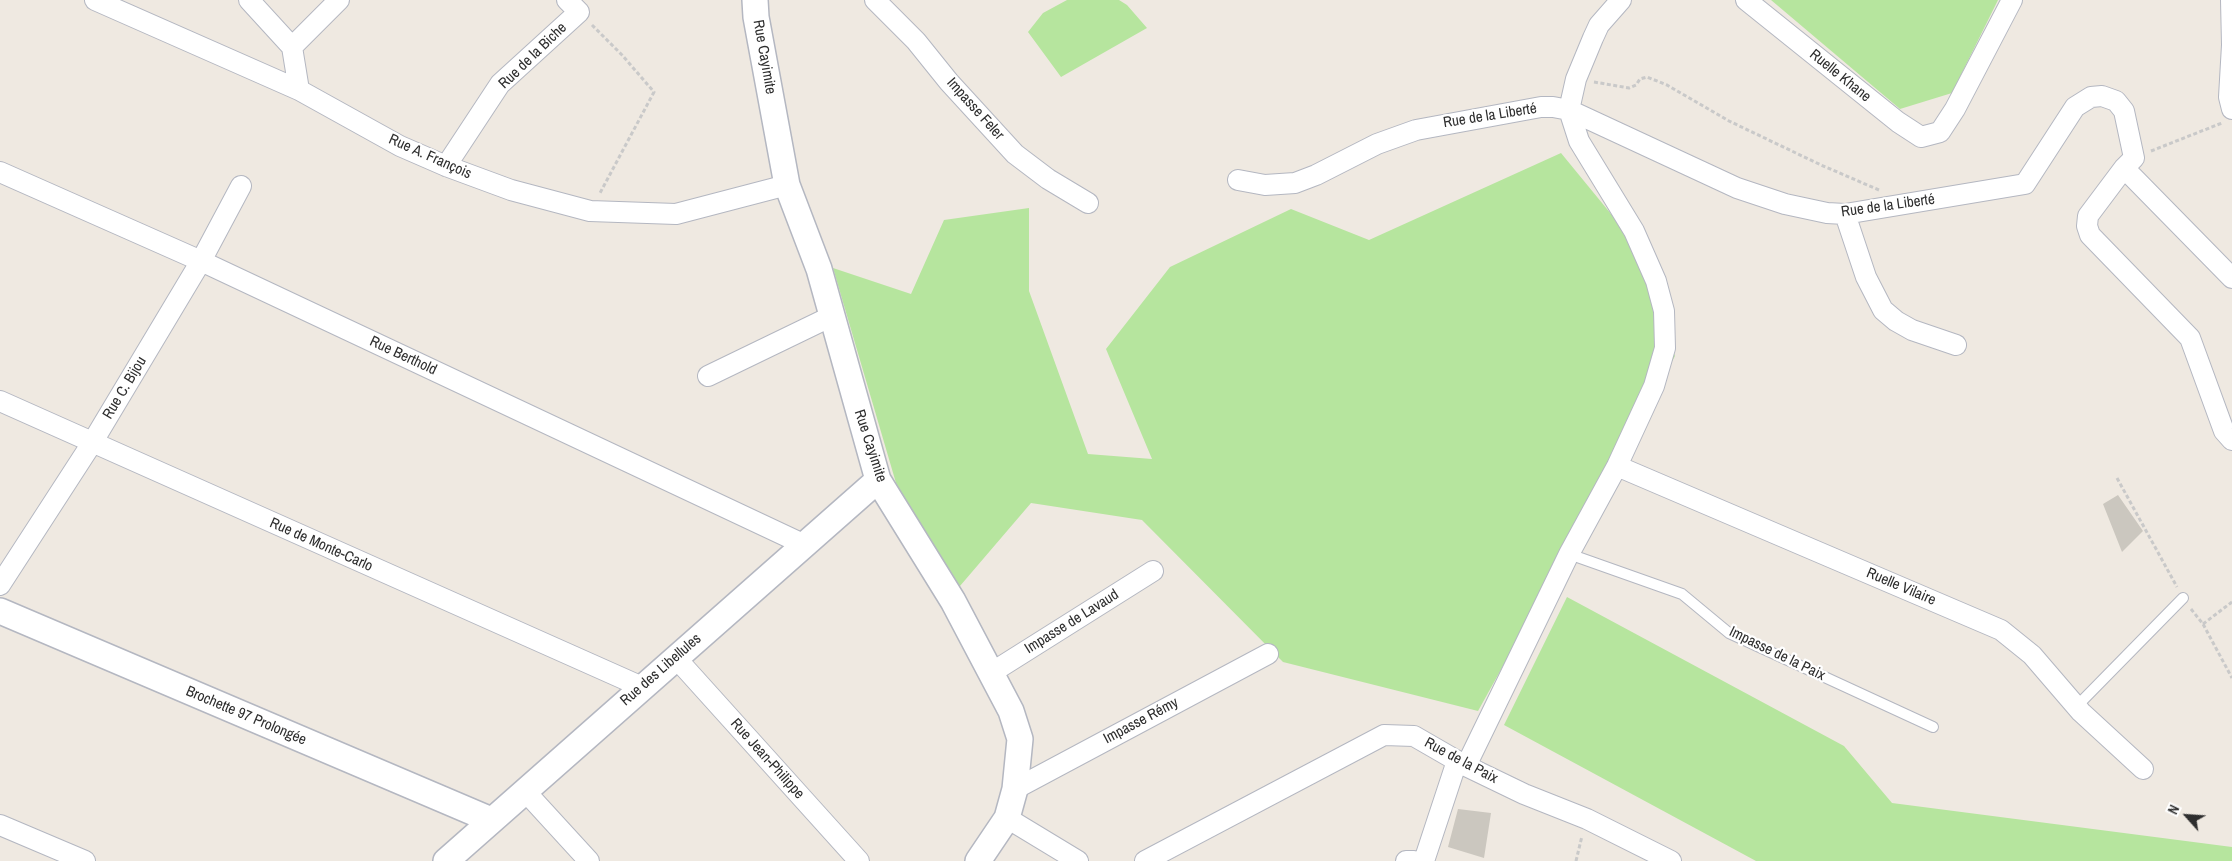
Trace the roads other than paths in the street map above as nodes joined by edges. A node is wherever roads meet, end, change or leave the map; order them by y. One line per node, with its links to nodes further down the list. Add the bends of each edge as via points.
1 (95, 0): 12 (street, Rue A. François)
2 (249, 0): 11 (street)
3 (340, 0): 11 (street)
4 (876, 0): 21 (street, Impasse Feler, via 1015,154)
5 (1621, 0): 13 (street, via 1599,25 1576,79)
6 (1746, 0): 7 (street, Ruelle Khane, via 1910,132 1922,136 1940,132)
7 (2012, 0)
8 (2231, 0): 14 (street)
9 (573, 6): 16 (street, Rue de la Biche, via 500,84)
10 (750, 6): 19 (street, Rue Cayimite)
11 (292, 47): 12 (street)
12 (299, 90): 16 (street, Rue A. François, via 400,146)
13 (1569, 110): 18 (street, Rue de la Liberté, via 1541,107 1424,128 1377,144 1295,183 1265,185); 22 (street, Rue de la Liberté, via 1737,188 1785,204); 31 (street, via 1579,141 1634,231 1656,282 1664,311 1665,348 1654,386)
14 (2228, 116)
15 (2129, 163): 22 (street, Rue de la Liberté, via 2124,111 2116,101 2102,96 2091,97 2076,107 2025,184); 24 (street); 29 (street, via 2088,216 2090,235 2190,338 2224,431)
16 (446, 166): 19 (street, Rue A. François, via 511,190 590,211 676,214)
17 (0, 172): 23 (street, Rue Berthold)
18 (1238, 180)
19 (787, 185): 25 (street, Rue Cayimite, via 819,269)
20 (241, 186): 23 (street, Rue C. Bijou)
21 (1088, 203)
22 (1845, 214): 26 (street, via 1866,278 1883,310 1912,330)
23 (201, 261): 30 (street, Rue C. Bijou); 33 (street, Rue Berthold)
24 (2232, 278)
25 (832, 316): 27 (street); 32 (street, Rue Cayimite)
26 (1956, 345)
27 (708, 376)
28 (0, 401): 30 (street, Rue de Monte-Carlo)
29 (2232, 440)
30 (92, 443): 36 (street, Rue C. Bijou); 42 (street, Rue de Monte-Carlo)
31 (1617, 466): 34 (street); 43 (street, Ruelle Vilaire, via 2002,630 2032,655)
32 (878, 480): 33 (street, Rue des Libellules); 41 (street, Rue Cayimite, via 953,601)
33 (805, 545): 40 (street, Rue des Libellules)
34 (1569, 554): 44 (lane, Impasse de la Paix, via 1682,594 1729,633); 45 (street)
35 (1152, 571): 41 (street, Impasse de Lavaud)
36 (0, 585)
37 (2183, 598): 43 (lane)
38 (0, 611): 50 (street, Brochette 97 Prolongée)
39 (1268, 654): 47 (street, Impasse Rémy)
40 (676, 658): 42 (street, Rue des Libellules); 55 (street, Rue Jean-Philippe)
41 (991, 673): 47 (street, Rue Cayimite, via 1020,739)
42 (642, 686): 48 (street, Rue des Libellules)
43 (2076, 707): 46 (street, Ruelle Vilaire)
44 (1933, 727)
45 (1461, 763): 58 (street, Rue de la Paix, via 1414,736 1384,735); 61 (street); 62 (street, Rue de la Paix, via 1524,794 1587,819)
46 (2143, 769)
47 (1015, 789): 49 (street, Rue Cayimite)
48 (524, 790): 50 (street, Rue des Libellules); 54 (street)
49 (1007, 818): 56 (street, Rue Cayimite); 57 (street)
50 (491, 820): 53 (street, Rue des Libellules)
51 (0, 825): 52 (street)
52 (85, 861)
53 (446, 861)
54 (590, 861)
55 (859, 861)
56 (978, 861)
57 (1078, 861)
58 (1145, 861)
59 (1406, 861): 60 (street)
60 (1414, 861)
61 (1424, 861)
62 (1671, 861)

